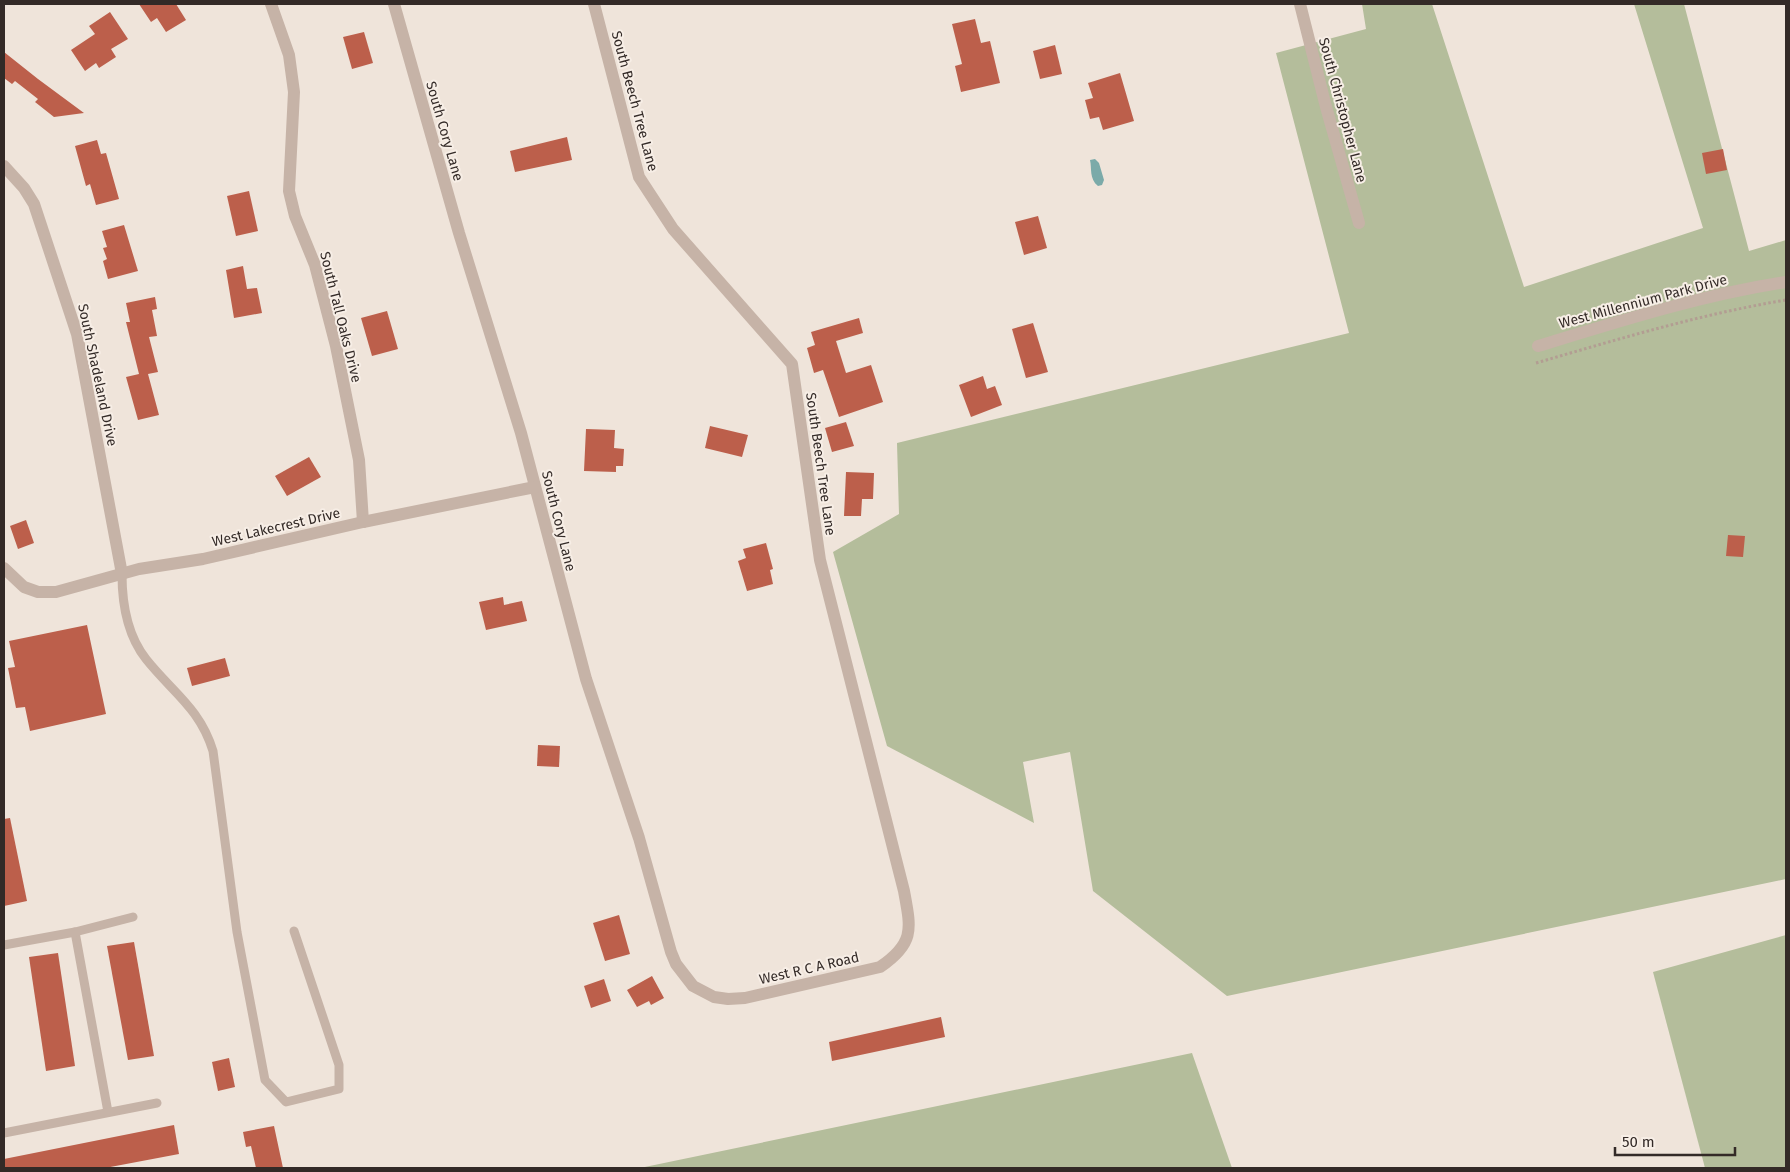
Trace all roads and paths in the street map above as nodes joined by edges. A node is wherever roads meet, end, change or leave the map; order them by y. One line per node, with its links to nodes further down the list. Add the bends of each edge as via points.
1 (271, 4): 12 (street, South Tall Oaks Drive, via 290,55 294,92 289,191 295,216 315,265 336,346 359,460)
2 (394, 4): 11 (street, South Cory Lane)
3 (594, 4): 19 (street, South Beech Tree Lane, via 639,177 672,229 792,364 820,560 908,916 906,941 899,954)
4 (1300, 4): 6 (street, South Christopher Lane)
5 (4, 166): 14 (street, South Shadeland Drive, via 34,204 77,334)
6 (1358, 224)
7 (1786, 282): 9 (street, West Millennium Park Drive, via 1725,292 1662,308)
8 (1786, 300): 10 (path, via 1667,325)
9 (1538, 346)
10 (1536, 363)
11 (535, 487): 12 (street, West Lakecrest Drive); 20 (street, South Cory Lane, via 582,664 639,838 671,952 693,986 714,998)
12 (363, 522): 14 (street, West Lakecrest Drive)
13 (4, 568): 14 (street, West Lakecrest Drive, via 24,587 38,592 56,592)
14 (122, 574): 17 (lane, via 122,596 134,640 145,658 192,709 207,731 213,751 237,932 265,1080 286,1102 339,1089 339,1065)
15 (133, 917): 16 (lane)
16 (75, 932): 18 (lane); 22 (lane)
17 (294, 932)
18 (4, 945)
19 (880, 967): 20 (street, West R C A Road)
20 (745, 998)
21 (156, 1103): 22 (lane)
22 (108, 1112): 23 (lane)
23 (4, 1132)

